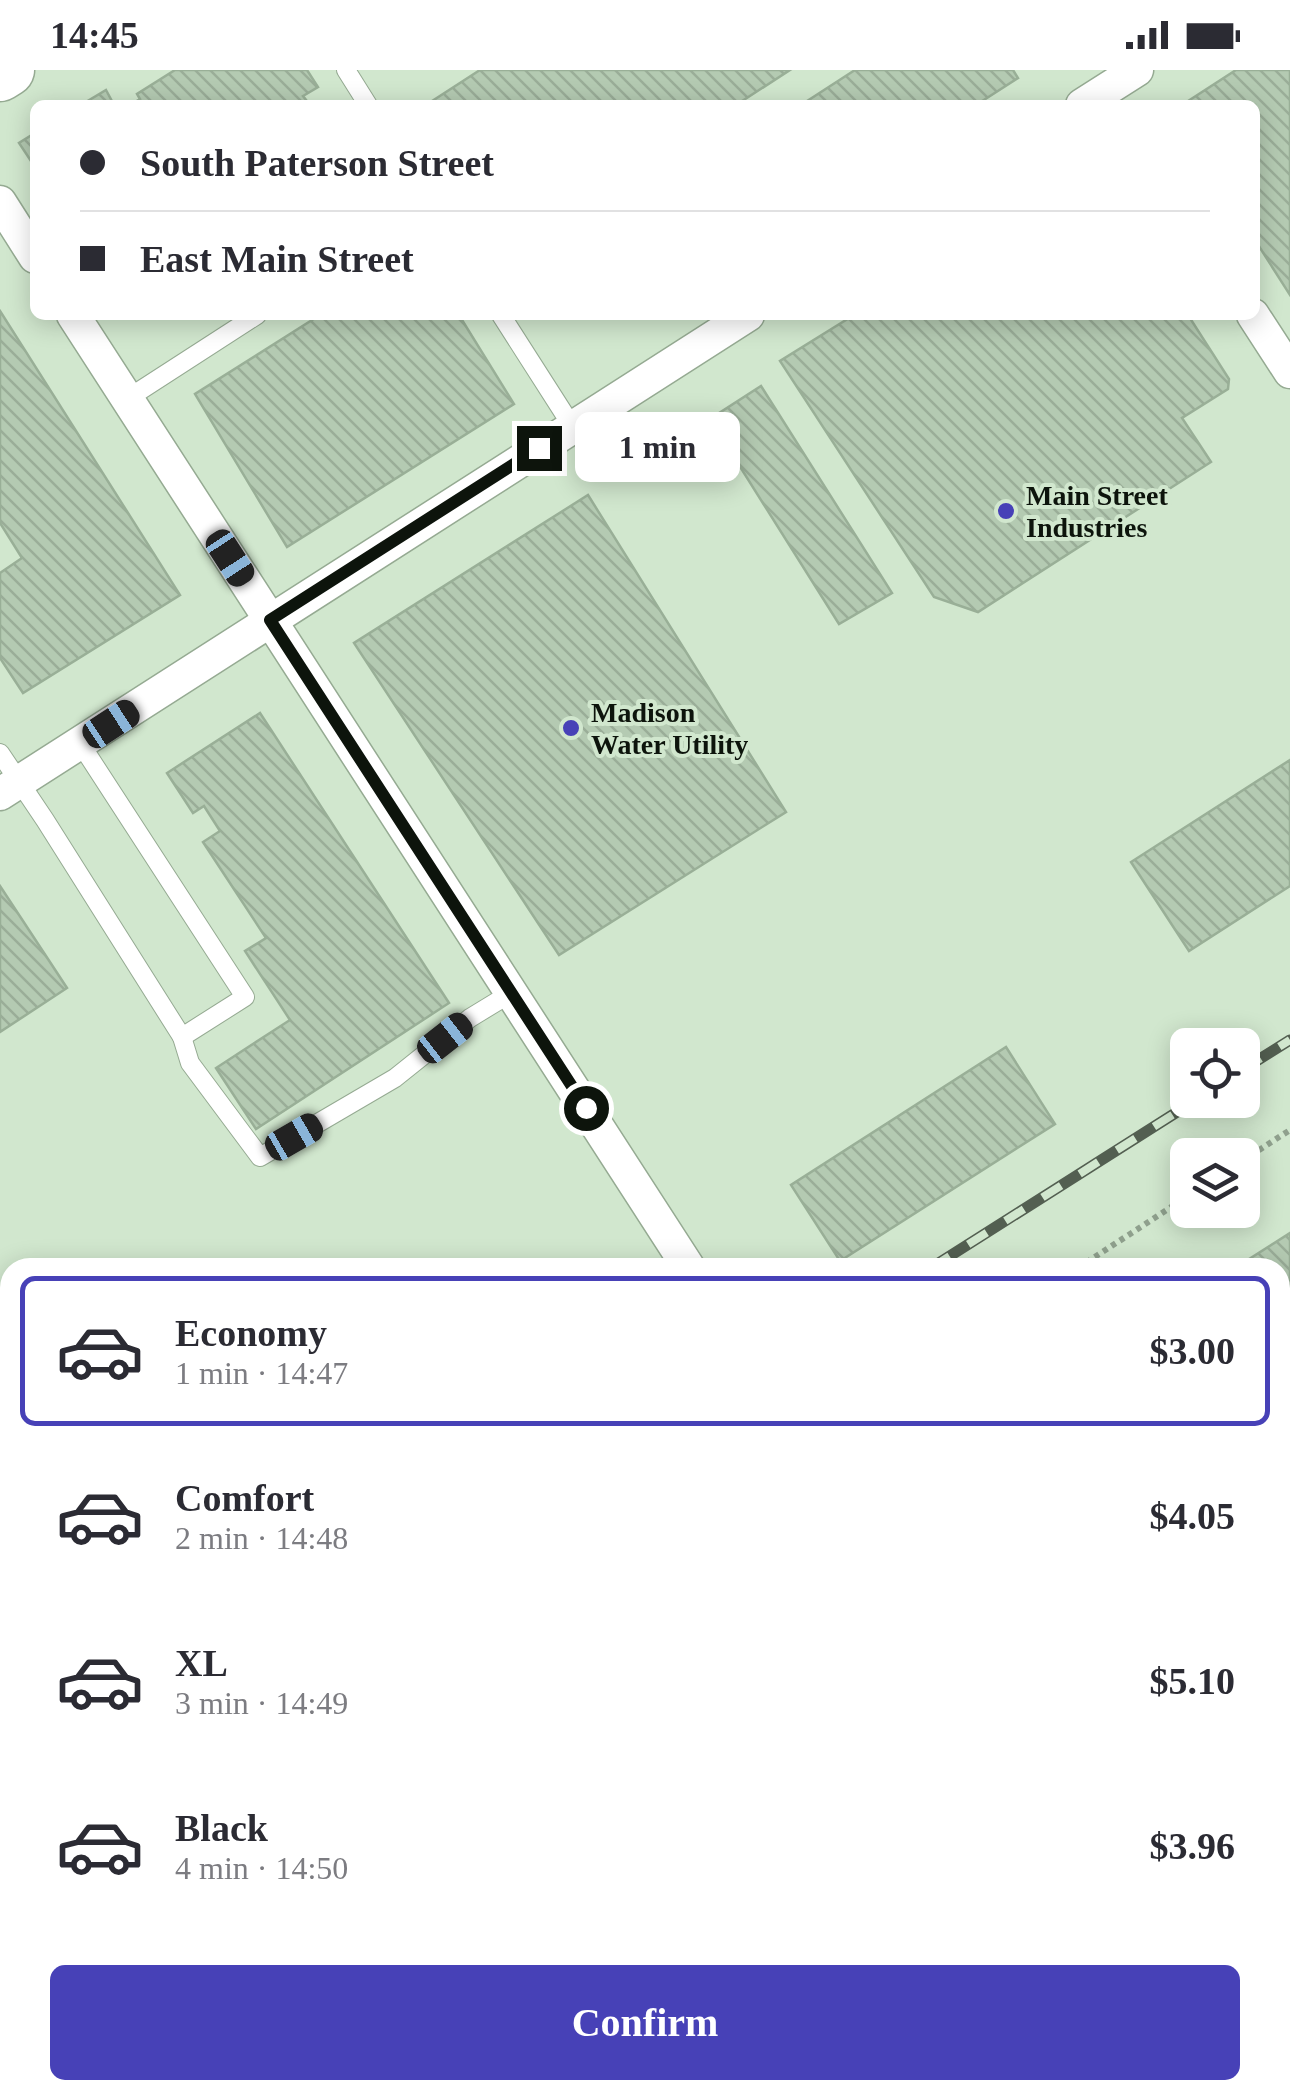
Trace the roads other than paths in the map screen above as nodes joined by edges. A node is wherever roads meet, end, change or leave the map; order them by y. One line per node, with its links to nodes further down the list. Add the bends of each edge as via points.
1 (8, 70): 4 (main road)
2 (346, 70): 6 (lane)
3 (1137, 70): 5 (street)
4 (0, 75)
5 (1099, 92)
6 (365, 100)
7 (0, 202): 8 (street)
8 (30, 249)
9 (76, 320): 15 (street)
10 (249, 320): 15 (lane)
11 (504, 320): 16 (lane)
12 (740, 320): 16 (street)
13 (1256, 320): 14 (street)
14 (1290, 372)
15 (127, 399): 17 (street)
16 (572, 426): 17 (street)
17 (270, 620): 18 (street); 21 (street)
18 (80, 743): 20 (street); 22 (lane, via 246,997)
19 (0, 754): 20 (lane)
20 (9, 789): 22 (lane, via 45,820)
21 (511, 993): 22 (lane, via 394,1078 260,1157 190,1064); 23 (street)
22 (182, 1037)
23 (683, 1258)

